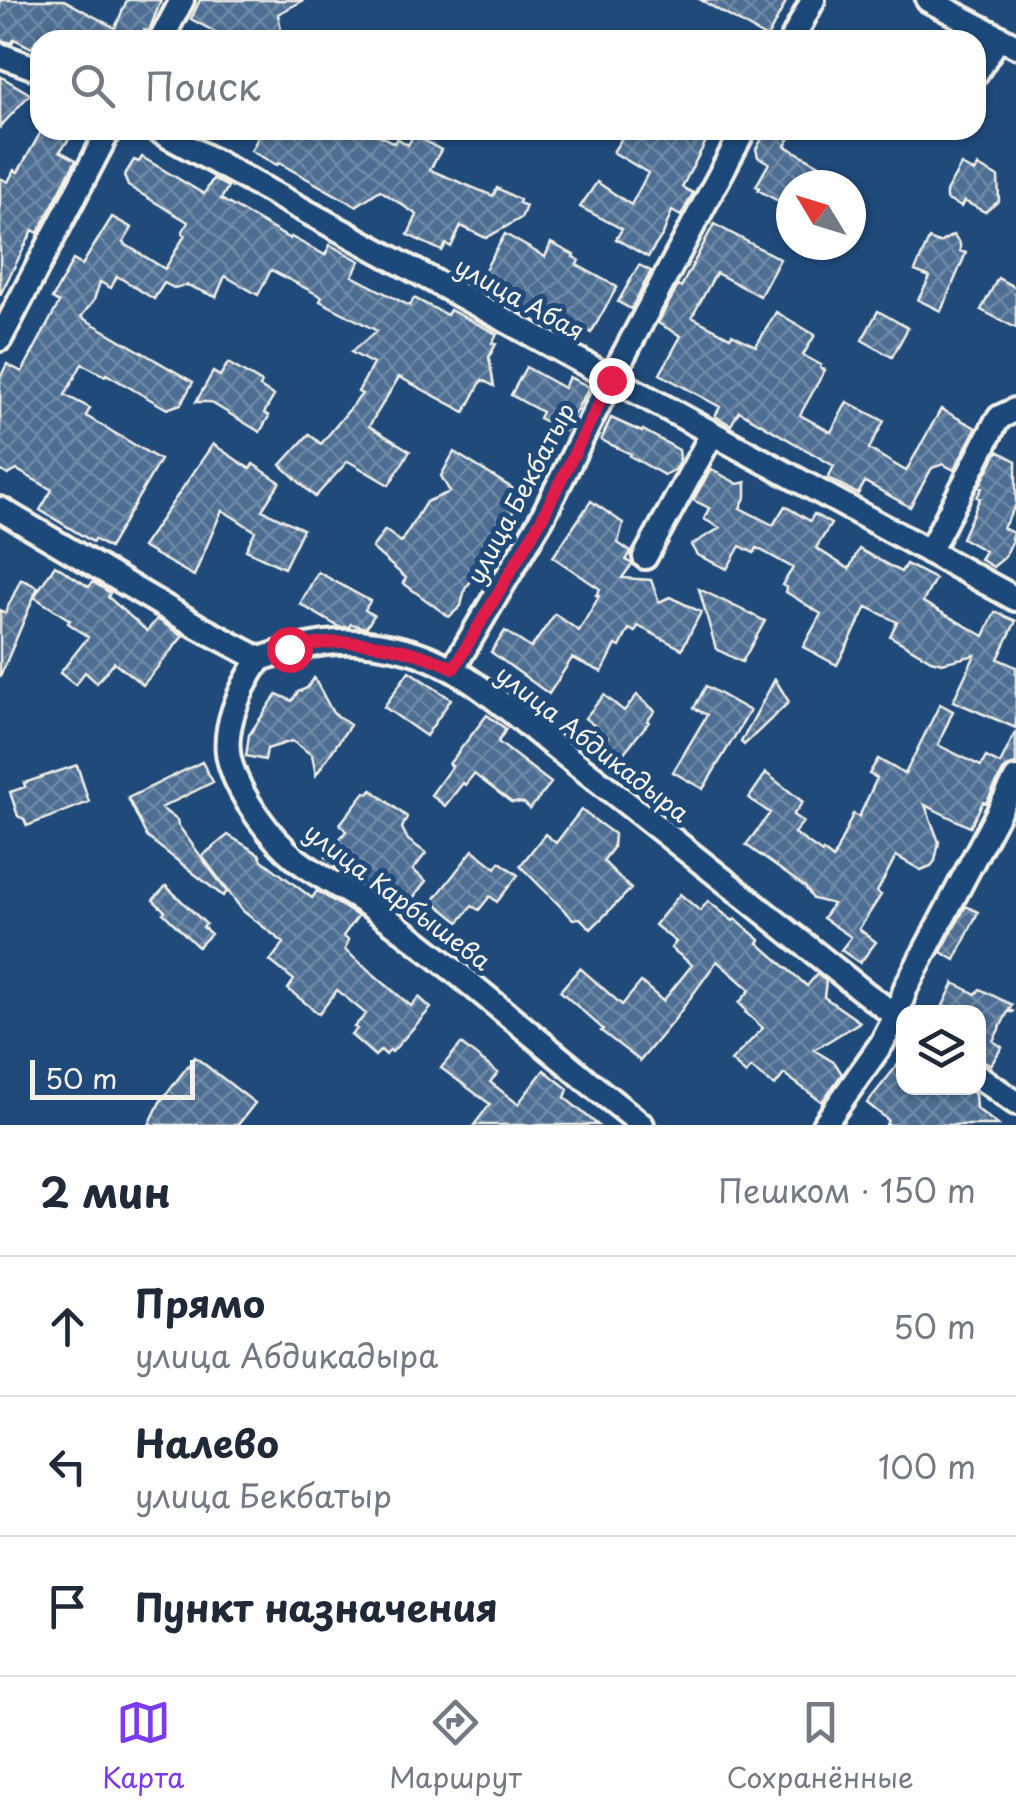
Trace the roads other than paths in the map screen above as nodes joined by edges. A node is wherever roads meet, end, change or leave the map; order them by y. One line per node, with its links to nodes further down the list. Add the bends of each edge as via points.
1 (182, 0): 4 (street)
2 (814, 0): 5 (street)
3 (928, 0): 6 (street)
4 (166, 30)
5 (798, 30)
6 (984, 30)
7 (1007, 42): 9 (street)
8 (0, 55): 10 (street)
9 (986, 63)
10 (30, 66)
11 (104, 140): 14 (street)
12 (176, 140): 15 (street, улица Абая)
13 (739, 140): 15 (street, улица Бекбатыр)
14 (0, 339)
15 (611, 380): 17 (street, улица Абая); 23 (street, улица Бекбатыр, via 542,518)
16 (1015, 410): 19 (street, via 995,424)
17 (712, 434): 19 (street, улица Абая); 20 (street)
18 (0, 509): 22 (street)
19 (928, 552): 21 (street, улица Абая)
20 (645, 557)
21 (1016, 599)
22 (260, 658): 23 (street, улица Абдикадыра, via 315,642 362,642 409,650); 30 (street, улица Карбышева, via 236,701 229,763 265,825 296,858 375,910)
23 (454, 668): 26 (street, улица Абдикадыра)
24 (1016, 779): 25 (street, via 906,987)
25 (903, 1005)
26 (896, 1016)
27 (896, 1025): 31 (street)
28 (986, 1082): 29 (street)
29 (1016, 1103)
30 (642, 1125)
31 (824, 1125)

